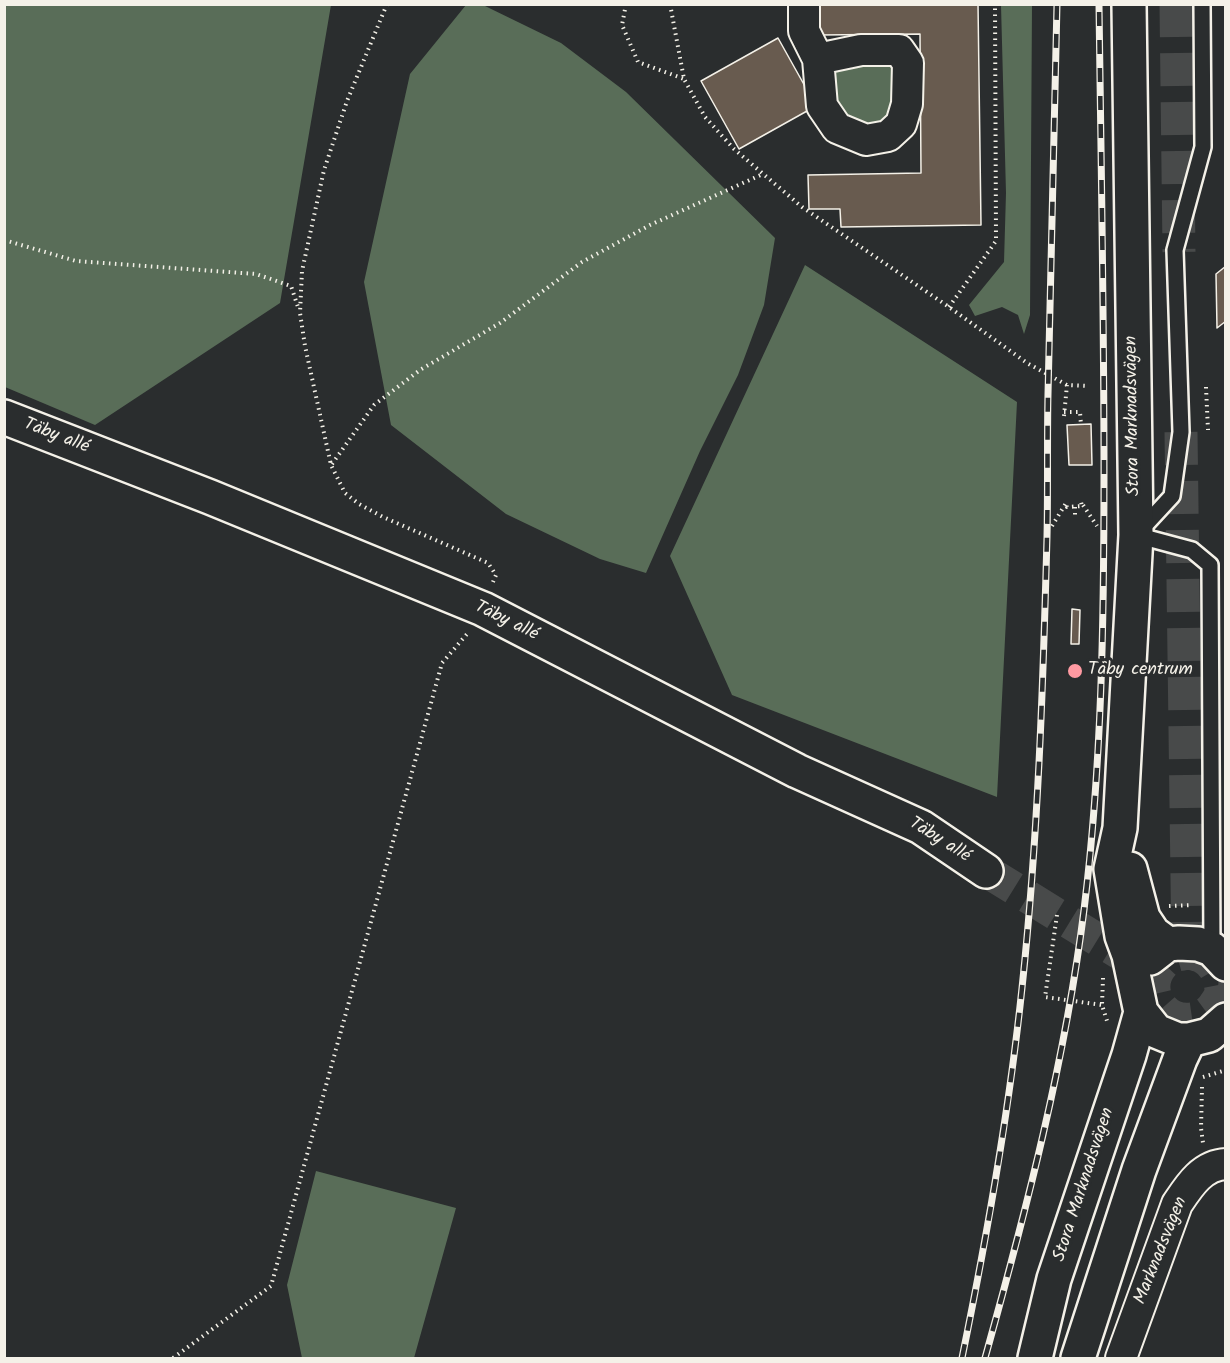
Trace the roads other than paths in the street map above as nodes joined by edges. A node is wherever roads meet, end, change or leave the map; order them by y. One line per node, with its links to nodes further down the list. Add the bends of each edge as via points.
1 (804, 4): 4 (street, via 804,31)
2 (1129, 4): 6 (street, Stora Marknadsvägen)
3 (1202, 4): 6 (lane, via 1203,147 1175,250 1180,432 1172,496)
4 (818, 59)
5 (4, 417): 8 (street, Täby allé, via 210,496 921,827)
6 (1136, 535): 7 (street, Stora Marknadsvägen); 10 (lane, via 1192,550 1210,565)
7 (1120, 828): 9 (street, Stora Marknadsvägen, via 1143,918 1153,933); 11 (street, Stora Marknadsvägen, via 1111,869 1122,936)
8 (986, 871)
9 (1168, 944): 10 (street, via 1198,944); 11 (street, via 1150,957 1140,973)
10 (1219, 956)
11 (1139, 1001): 13 (street, via 1156,1031); 16 (street, Stora Marknadsvägen, via 1129,1055 1054,1279)
12 (1226, 1020): 13 (street, via 1209,1035)
13 (1189, 1040): 18 (street, via 1139,1170)
14 (1155, 1082): 17 (street, Stora Marknadsvägen)
15 (1217, 1166): 19 (street, Marknadsvägen, via 1191,1182 1177,1204)
16 (1035, 1359)
17 (1061, 1359)
18 (1078, 1359)
19 (1121, 1359)

